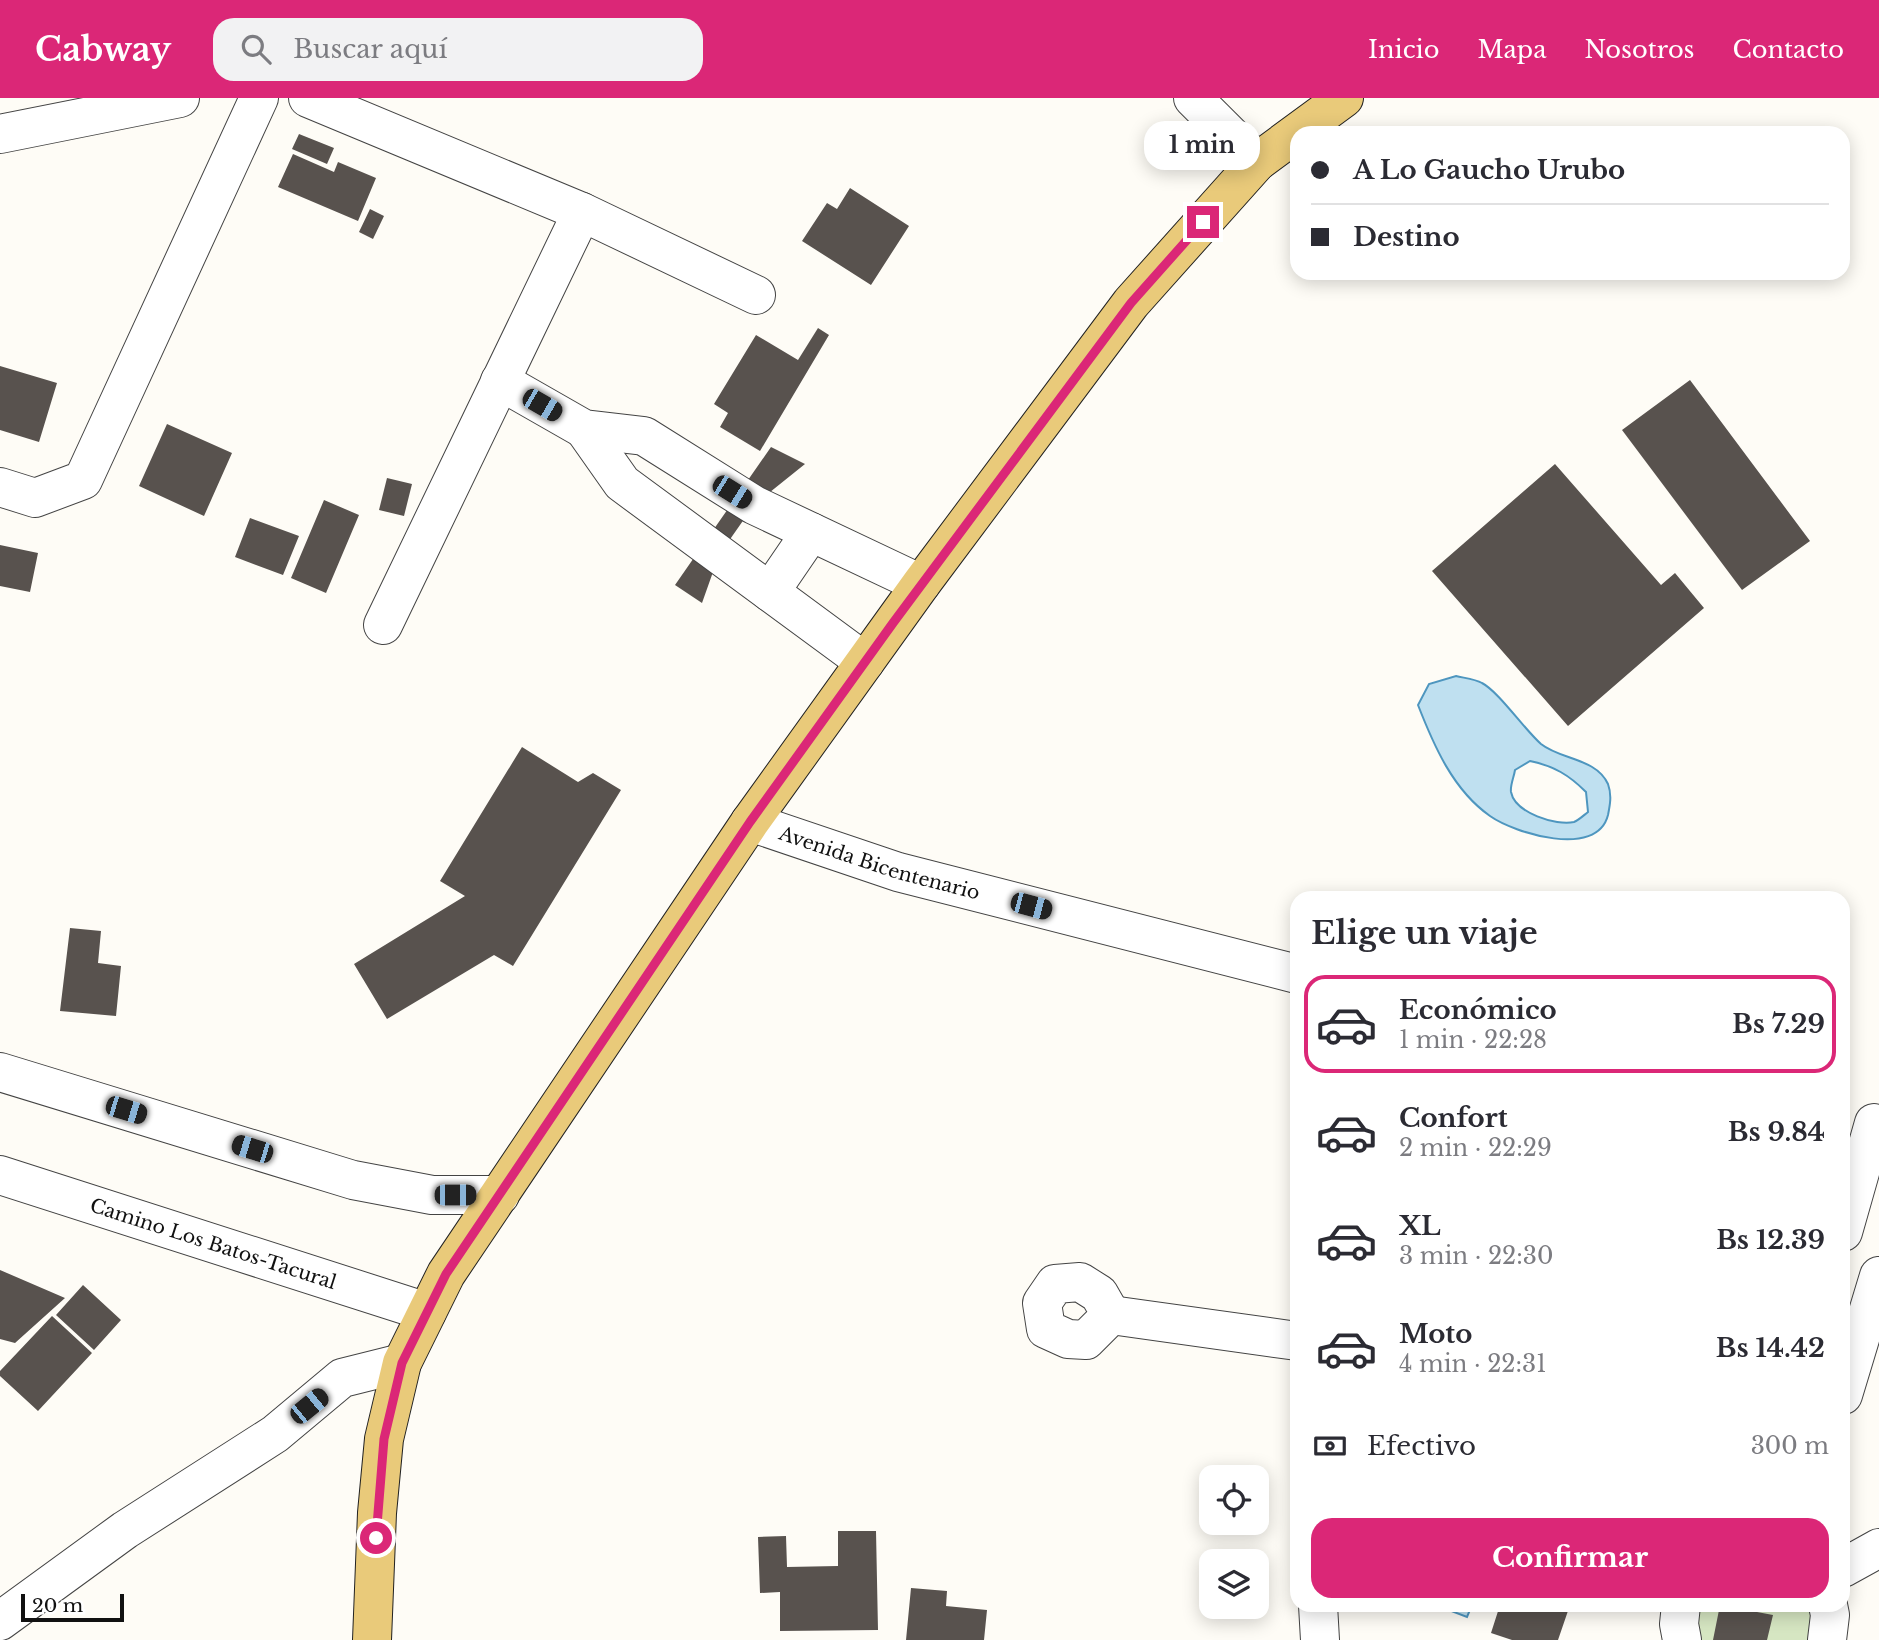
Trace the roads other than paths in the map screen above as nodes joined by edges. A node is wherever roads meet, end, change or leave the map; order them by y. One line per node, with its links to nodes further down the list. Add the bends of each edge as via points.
1 (180, 98): 7 (street)
2 (259, 98): 14 (street, via 83,480 35,498)
3 (309, 98): 10 (street)
4 (1194, 98): 9 (street)
5 (1344, 98): 6 (main road)
6 (1306, 126)
7 (0, 134)
8 (1290, 138): 9 (main road)
9 (1257, 162): 16 (main road, via 1131,303)
10 (582, 212): 11 (street); 12 (street)
11 (756, 295)
12 (500, 381): 13 (street); 18 (street)
13 (584, 429): 15 (street, via 644,436 754,505); 17 (street, via 622,483)
14 (0, 487)
15 (811, 532): 16 (street); 17 (street)
16 (921, 584): 19 (main road)
17 (770, 592): 19 (street)
18 (383, 625)
19 (865, 662): 20 (main road)
20 (750, 822): 21 (street, Avenida Bicentenario, via 898,872); 25 (main road)
21 (1290, 972)
22 (0, 1072): 25 (street, via 353,1180 432,1195)
23 (1865, 1120): 26 (street)
24 (0, 1175): 28 (street, Camino Los Batos-Tacural)
25 (500, 1195): 28 (main road, via 446,1274)
26 (1850, 1196)
27 (1879, 1276): 32 (street)
28 (428, 1312): 31 (main road)
29 (1111, 1315): 30 (street)
30 (1290, 1339)
31 (402, 1363): 38 (street, via 342,1378 275,1434 125,1530); 39 (main road, via 384,1439)
32 (1850, 1372)
33 (1879, 1548): 34 (street)
34 (1850, 1564)
35 (1318, 1612): 40 (street)
36 (1680, 1612): 41 (street)
37 (1829, 1612): 42 (street)
38 (11, 1625)
39 (372, 1640)
40 (1320, 1640)
41 (1682, 1640)
42 (1827, 1640)

